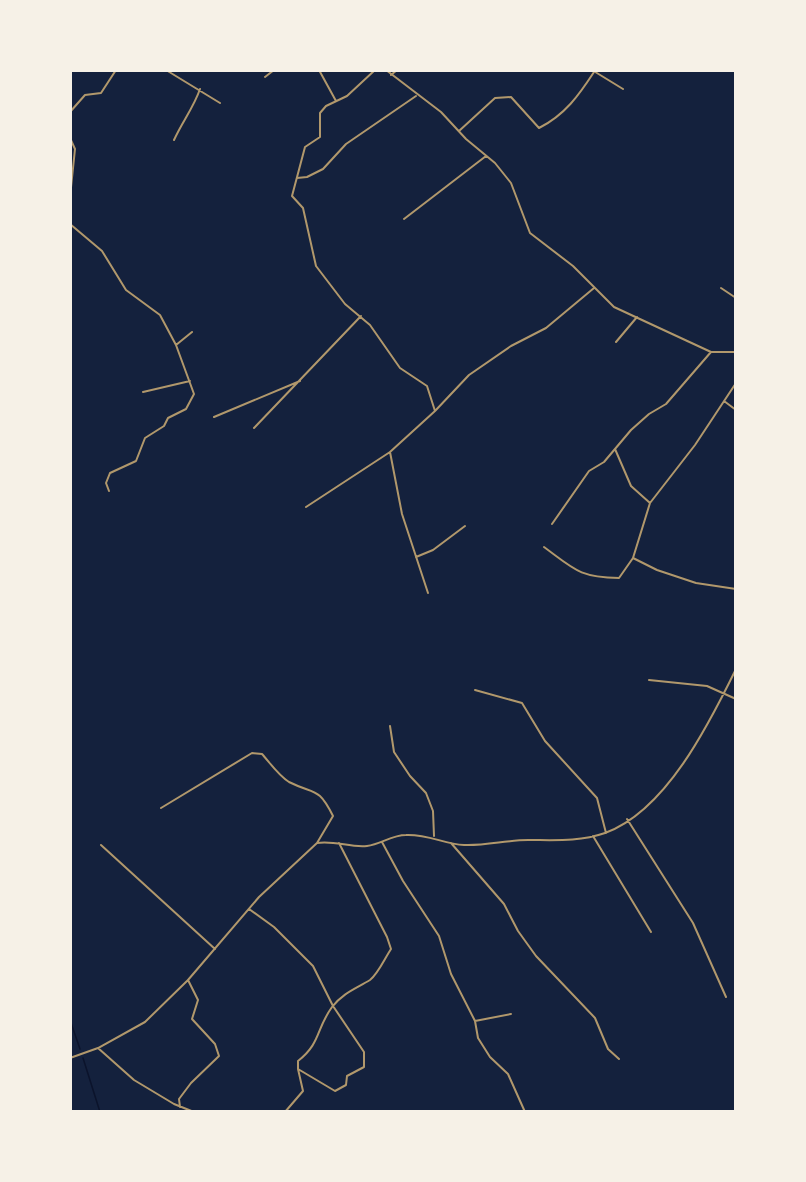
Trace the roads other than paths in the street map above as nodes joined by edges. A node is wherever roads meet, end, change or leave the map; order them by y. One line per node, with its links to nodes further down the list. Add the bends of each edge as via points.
1 (116, 70): 16 (street, via 105,90 85,95)
2 (166, 70): 11 (street)
3 (274, 70): 10 (street)
4 (319, 70): 14 (street)
5 (375, 70): 14 (street)
6 (386, 70): 9 (street)
7 (397, 70): 9 (street)
8 (593, 71): 12 (street); 17 (street, via 575,101 539,128 511,97 495,98)
9 (391, 75): 13 (street)
10 (265, 76)
11 (200, 89): 15 (street); 19 (street)
12 (623, 89)
13 (417, 95): 17 (street); 21 (street, via 346,144 324,169)
14 (336, 101): 21 (street, via 320,112 320,137 305,147)
15 (220, 103)
16 (70, 112)
17 (459, 131): 20 (street)
18 (70, 138): 22 (street, via 75,149)
19 (174, 140)
20 (486, 156): 23 (street); 25 (street, via 511,183 530,234 573,266)
21 (297, 178): 28 (street, via 292,196 303,208 316,267 345,304)
22 (70, 197)
23 (404, 219)
24 (70, 224): 32 (street, via 102,251 126,290 160,315)
25 (594, 288): 29 (street, via 620,311); 41 (street, via 546,328 469,375)
26 (721, 288): 27 (street)
27 (735, 297)
28 (361, 316): 35 (street); 41 (street, via 400,368 427,386)
29 (637, 317): 31 (street); 33 (street)
30 (192, 332): 32 (street)
31 (616, 342)
32 (176, 345): 36 (street)
33 (711, 352): 34 (street); 44 (street, via 666,404 631,430)
34 (735, 352)
35 (303, 380): 42 (street); 43 (street)
36 (190, 381): 38 (street); 46 (street, via 194,394 186,409 168,418 164,426 145,438 136,461 110,473 106,483)
37 (735, 383): 39 (street)
38 (143, 392)
39 (723, 400): 40 (street); 47 (street, via 695,445)
40 (735, 410)
41 (435, 411): 45 (street)
42 (214, 417)
43 (254, 428)
44 (615, 449): 47 (street, via 632,486); 49 (street, via 589,471)
45 (390, 452): 48 (street); 52 (street, via 402,514)
46 (109, 491)
47 (650, 503): 53 (street)
48 (306, 507)
49 (552, 524)
50 (465, 526): 52 (street, via 433,550)
51 (544, 547): 53 (street, via 572,569 593,577 619,578)
52 (416, 557): 55 (street)
53 (633, 558): 54 (street, via 696,583)
54 (735, 589)
55 (428, 593)
56 (735, 669): 59 (street)
57 (649, 680): 59 (street, via 685,682)
58 (475, 690): 64 (street, via 522,703 545,741 597,798)
59 (725, 693): 60 (street); 63 (street, via 679,771)
60 (735, 699)
61 (390, 726): 65 (street, via 394,752 429,802)
62 (162, 808): 68 (street, via 252,753 262,754 288,781 316,790 326,801 333,816)
63 (627, 819): 64 (street); 76 (street, via 693,923)
64 (606, 832): 66 (street)
65 (434, 836): 67 (street, via 404,835); 70 (street)
66 (593, 836): 70 (street, via 558,842); 73 (street)
67 (382, 842): 69 (street, via 367,846); 79 (street, via 439,936 451,974)
68 (317, 843): 69 (street); 72 (street)
69 (339, 843): 77 (street, via 391,949 372,979 350,988)
70 (451, 843): 82 (street, via 504,904 536,956 595,1018 608,1048)
71 (101, 845): 74 (street)
72 (249, 909): 74 (street); 77 (street, via 274,927 313,966)
73 (651, 932)
74 (215, 949): 75 (street)
75 (189, 980): 80 (street, via 145,1022); 84 (street, via 198,1000 192,1019 215,1044 219,1056 181,1095)
76 (726, 997)
77 (333, 1006): 83 (street, via 320,1026 318,1040 298,1061); 83 (street, via 364,1052 364,1067 346,1076 346,1086 335,1091)
78 (511, 1014): 79 (street)
79 (475, 1021): 87 (street, via 478,1038 508,1074)
80 (98, 1048): 81 (street); 84 (street, via 134,1080)
81 (70, 1058)
82 (619, 1059)
83 (298, 1069): 86 (street, via 303,1091)
84 (180, 1107): 85 (street)
85 (194, 1112)
86 (285, 1112)
87 (525, 1112)

